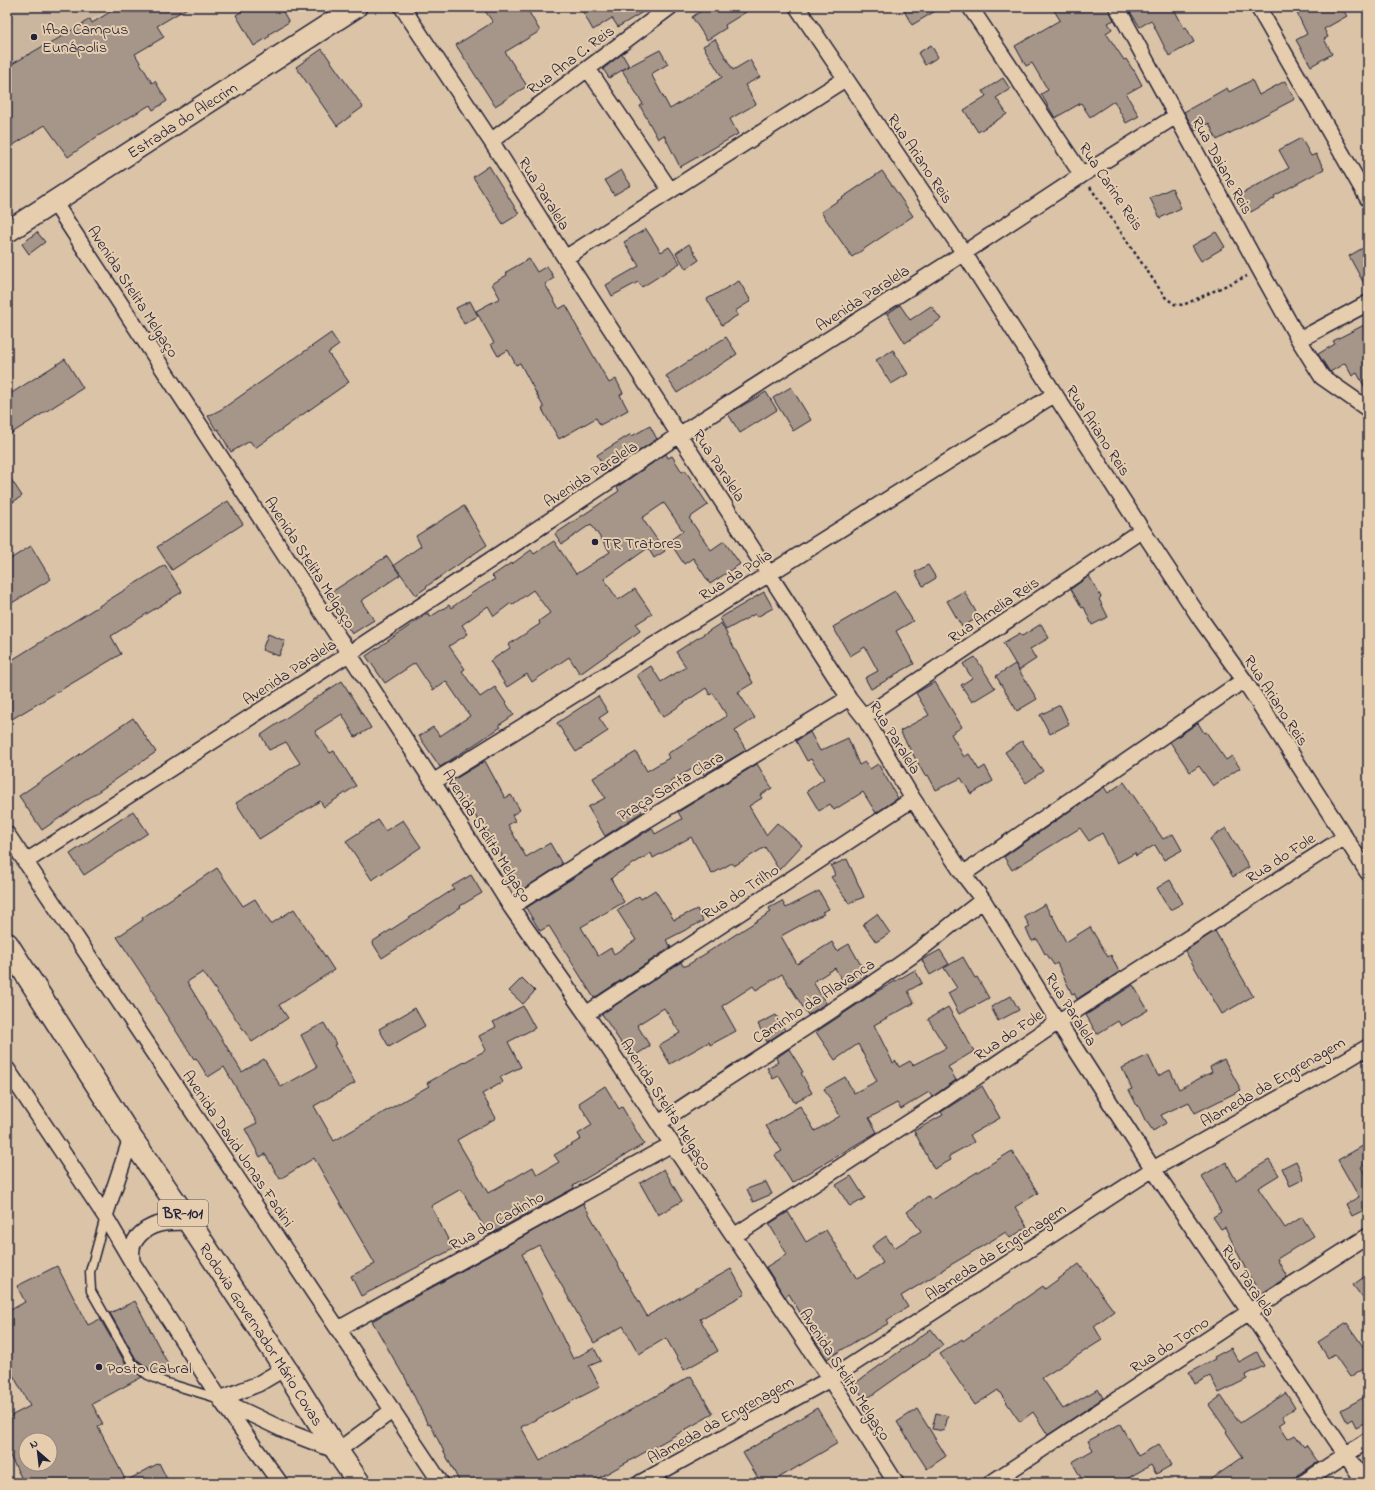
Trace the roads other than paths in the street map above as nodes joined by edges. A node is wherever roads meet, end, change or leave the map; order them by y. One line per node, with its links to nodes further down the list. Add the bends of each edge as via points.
1 (356, 7): 15 (street, Estrada do Alecrim)
2 (402, 7): 11 (street, Rua Paralela)
3 (670, 7): 8 (street, Rua Ana C. Reis)
4 (797, 7): 9 (street, Rua Ariano Reis)
5 (970, 7): 12 (street, Rua Carine Reis)
6 (1117, 7): 10 (street, Rua Daiane Reis)
7 (1258, 7): 14 (street)
8 (588, 69): 11 (street, Rua Ana C. Reis); 13 (street)
9 (845, 79): 13 (street); 17 (street, Rua Ariano Reis)
10 (1176, 116): 12 (street, Avenida Paralela); 20 (street, Rua Daiane Reis)
11 (491, 141): 18 (street, Rua Paralela)
12 (1082, 174): 17 (street, Avenida Paralela)
13 (670, 190): 18 (street)
14 (1368, 199)
15 (54, 202): 16 (street, Estrada do Alecrim); 26 (street, Avenida Stelita Melgaço)
16 (7, 232)
17 (964, 253): 21 (street, Rua Ariano Reis); 23 (street, Avenida Paralela)
18 (565, 258): 23 (street, Rua Paralela)
19 (1368, 303): 20 (street)
20 (1299, 340): 22 (street, Rua Daiane Reis, via 1322,377)
21 (1055, 394): 24 (street, Rua Ariano Reis); 25 (street, Rua da Polia)
22 (1368, 409)
23 (679, 436): 25 (street, Rua Paralela); 26 (street, Avenida Paralela)
24 (1142, 530): 27 (street, Rua Ariano Reis); 29 (street, Rua Amelia Reis)
25 (769, 574): 28 (street, Rua Paralela); 30 (street, Rua da Polia)
26 (350, 653): 30 (street, Avenida Stelita Melgaço); 34 (street, Avenida Paralela)
27 (1244, 680): 33 (street, Rua Ariano Reis); 36 (street)
28 (849, 698): 29 (street, Rua Paralela); 38 (street, Praça Santa Clara, via 646,820)
29 (864, 717): 31 (street, Rua Paralela)
30 (434, 782): 38 (street, Avenida Stelita Melgaço)
31 (913, 799): 36 (street, Rua Paralela); 40 (street, Rua do Trilho)
32 (7, 834): 34 (street, Avenida David Jonas Fadini)
33 (1345, 837): 35 (street, Rua Ariano Reis); 41 (street, Rua do Fole)
34 (26, 862): 54 (street, Avenida David Jonas Fadini)
35 (1368, 873)
36 (963, 874): 37 (street, Rua Paralela)
37 (982, 900): 41 (street, Rua Paralela); 44 (street, Caminho da Alavanca, via 913,954 844,1002)
38 (511, 907): 40 (street, Avenida Stelita Melgaço)
39 (7, 944): 45 (highway, Rodovia Governador Mário Covas / BR-101)
40 (586, 1014): 44 (street, Avenida Stelita Melgaço)
41 (1058, 1022): 47 (street, Rua Paralela); 50 (street, Rua do Fole)
42 (1368, 1047): 47 (street, Alameda da Engrenagem)
43 (7, 1069): 48 (street)
44 (659, 1123): 46 (street, Avenida Stelita Melgaço)
45 (131, 1138): 48 (street); 49 (highway, Rodovia Governador Mário Covas / BR-101)
46 (672, 1144): 50 (street, Avenida Stelita Melgaço); 54 (street, Rua do Cadinho)
47 (1153, 1169): 53 (street, Rua Paralela); 56 (street, Alameda da Engrenagem)
48 (106, 1216): 52 (street); 57 (lane, via 90,1272 91,1291 132,1363 148,1376)
49 (189, 1222): 52 (street, via 162,1223 145,1229 132,1248); 55 (highway, Rodovia Governador Mário Covas / BR-101)
50 (734, 1236): 56 (street, Avenida Stelita Melgaço)
51 (1368, 1236): 53 (street, Rua do Torno)
52 (132, 1262): 57 (street)
53 (1249, 1312): 61 (street, Rua Paralela); 67 (street, Rua do Torno)
54 (338, 1329): 58 (street, Avenida David Jonas Fadini)
55 (285, 1368): 57 (street, via 258,1384); 60 (highway, Rodovia Governador Mário Covas / BR-101)
56 (830, 1379): 65 (street, Alameda da Engrenagem); 66 (street, Avenida Stelita Melgaço)
57 (220, 1399): 60 (street, via 288,1432); 62 (street)
58 (393, 1410): 60 (street); 64 (street, Avenida David Jonas Fadini)
59 (1368, 1440): 61 (street)
60 (337, 1451): 63 (highway, Rodovia Governador Mário Covas / BR-101)
61 (1346, 1456): 68 (street); 69 (street, Rua Paralela)
62 (280, 1483)
63 (359, 1483)
64 (441, 1483)
65 (640, 1483)
66 (896, 1483)
67 (991, 1483)
68 (1303, 1483)
69 (1365, 1483)

